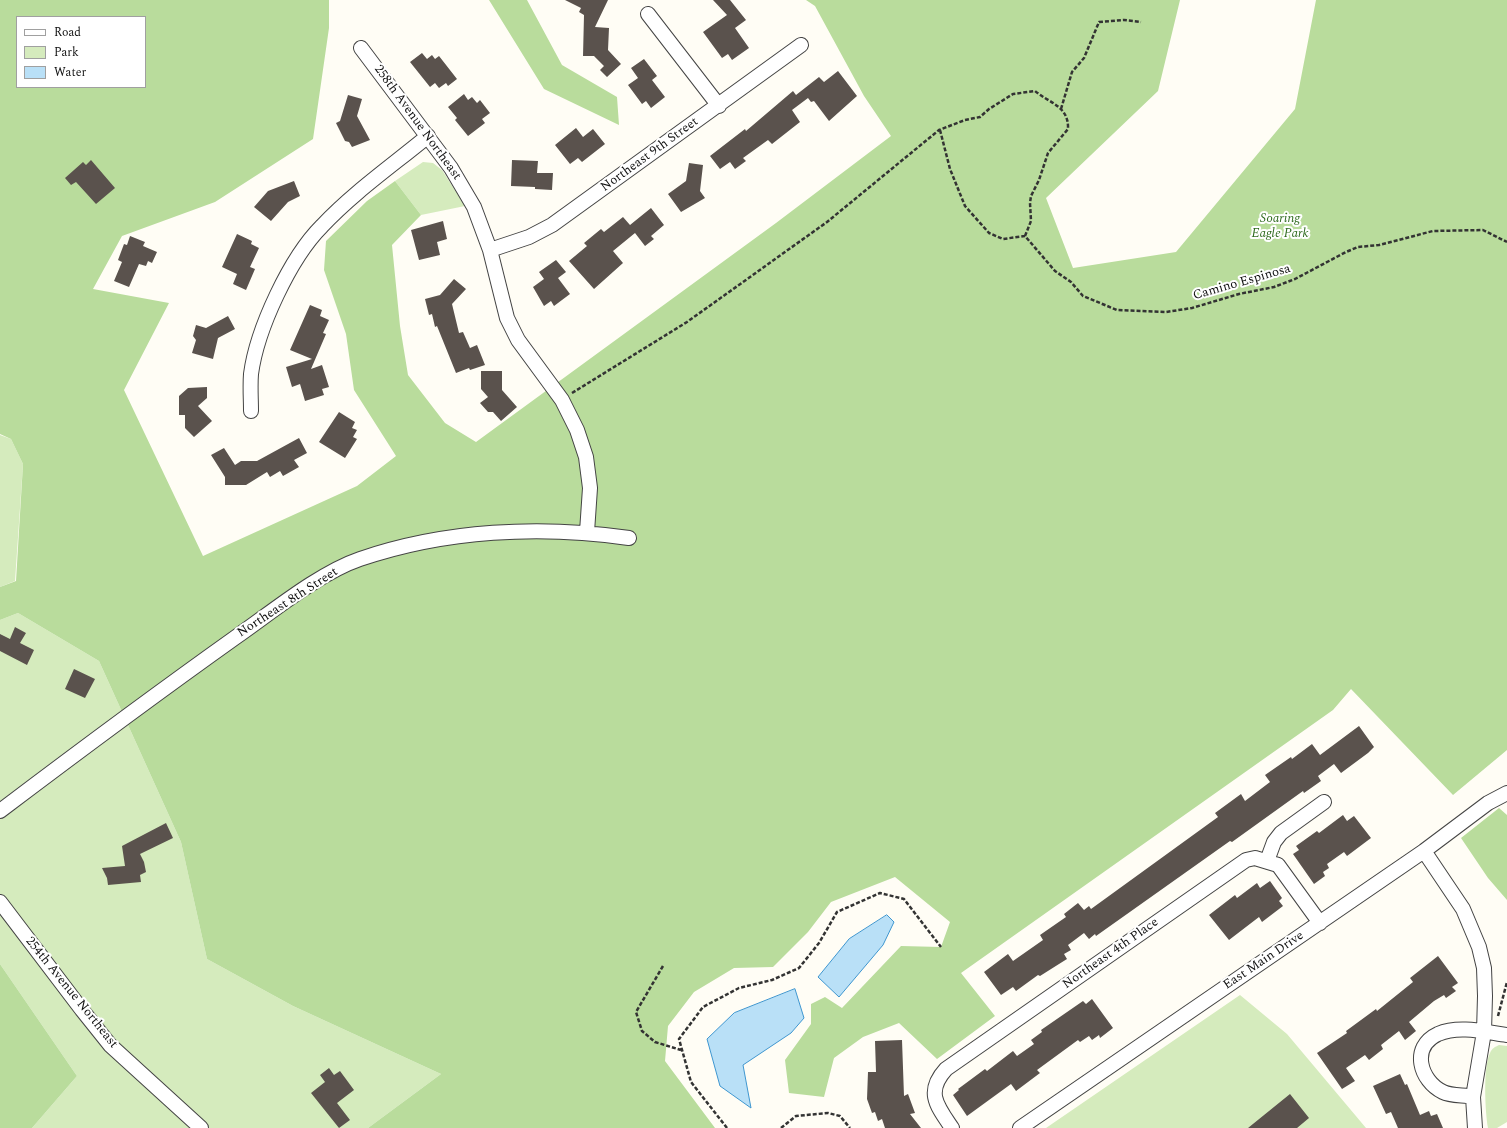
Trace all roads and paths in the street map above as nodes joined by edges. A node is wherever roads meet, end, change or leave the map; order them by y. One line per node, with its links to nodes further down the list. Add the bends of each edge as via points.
1 (648, 14): 5 (street)
2 (1142, 22): 6 (path, via 1099,22 1084,58 1072,72)
3 (801, 45): 5 (street, Northeast 9th Street)
4 (361, 48): 8 (street, 258th Avenue Northeast)
5 (719, 106): 11 (street, Northeast 9th Street, via 552,225 529,237)
6 (1061, 109): 7 (path, via 1035,91 1029,91 1013,94 980,117); 9 (path, via 1066,115 1068,129 1048,153 1031,196 1031,222)
7 (939, 130): 9 (path, via 950,169 965,206 989,233 1003,239); 12 (path, via 827,222 687,322)
8 (428, 136): 11 (street, 258th Avenue Northeast, via 474,207); 13 (street, via 321,226 300,254 277,296 258,345 251,374)
9 (1025, 236): 10 (path, Camino Espinosa, via 1055,271 1071,282 1083,296 1117,310 1166,312 1192,308 1274,286 1295,279 1358,247 1379,245 1433,231 1483,230)
10 (1507, 242)
11 (490, 250): 12 (street, 258th Avenue Northeast, via 507,318 518,340)
12 (562, 400): 14 (street, 258th Avenue Northeast, via 577,430 586,457 590,488)
13 (251, 411)
14 (587, 532): 15 (street, Northeast 8th Street); 18 (street, Northeast 8th Street, via 513,532 441,539 358,560 292,597 138,707)
15 (628, 538)
16 (1507, 793): 19 (street, East Main Drive, via 1488,803)
17 (1324, 802): 20 (street, via 1280,833)
18 (0, 811)
19 (1424, 851): 22 (street, East Main Drive); 25 (street, via 1464,909 1479,947 1484,968)
20 (1267, 861): 22 (street, Northeast 4th Place, via 1278,865 1284,872); 33 (street, Northeast 4th Place, via 1255,858 1246,860 946,1069 936,1082 934,1098)
21 (0, 902): 29 (street, 254th Avenue Northeast, via 110,1045)
22 (1320, 923): 34 (street, East Main Drive)
23 (941, 947): 27 (path, via 904,899 880,893 837,912 819,943 799,968 772,980 739,988 703,1007 679,1039)
24 (663, 966): 27 (path, via 636,1012 642,1031 655,1042)
25 (1484, 1032): 26 (street); 28 (street); 28 (street, via 1461,1030 1437,1035 1424,1047 1421,1055 1424,1075 1432,1084 1444,1092)
26 (1507, 1035)
27 (682, 1050): 30 (path, via 691,1082)
28 (1473, 1096): 35 (street)
29 (201, 1128)
30 (727, 1128)
31 (781, 1128): 32 (path, via 796,1116 828,1113 840,1116)
32 (850, 1128)
33 (952, 1128)
34 (1020, 1128)
35 (1475, 1128)

